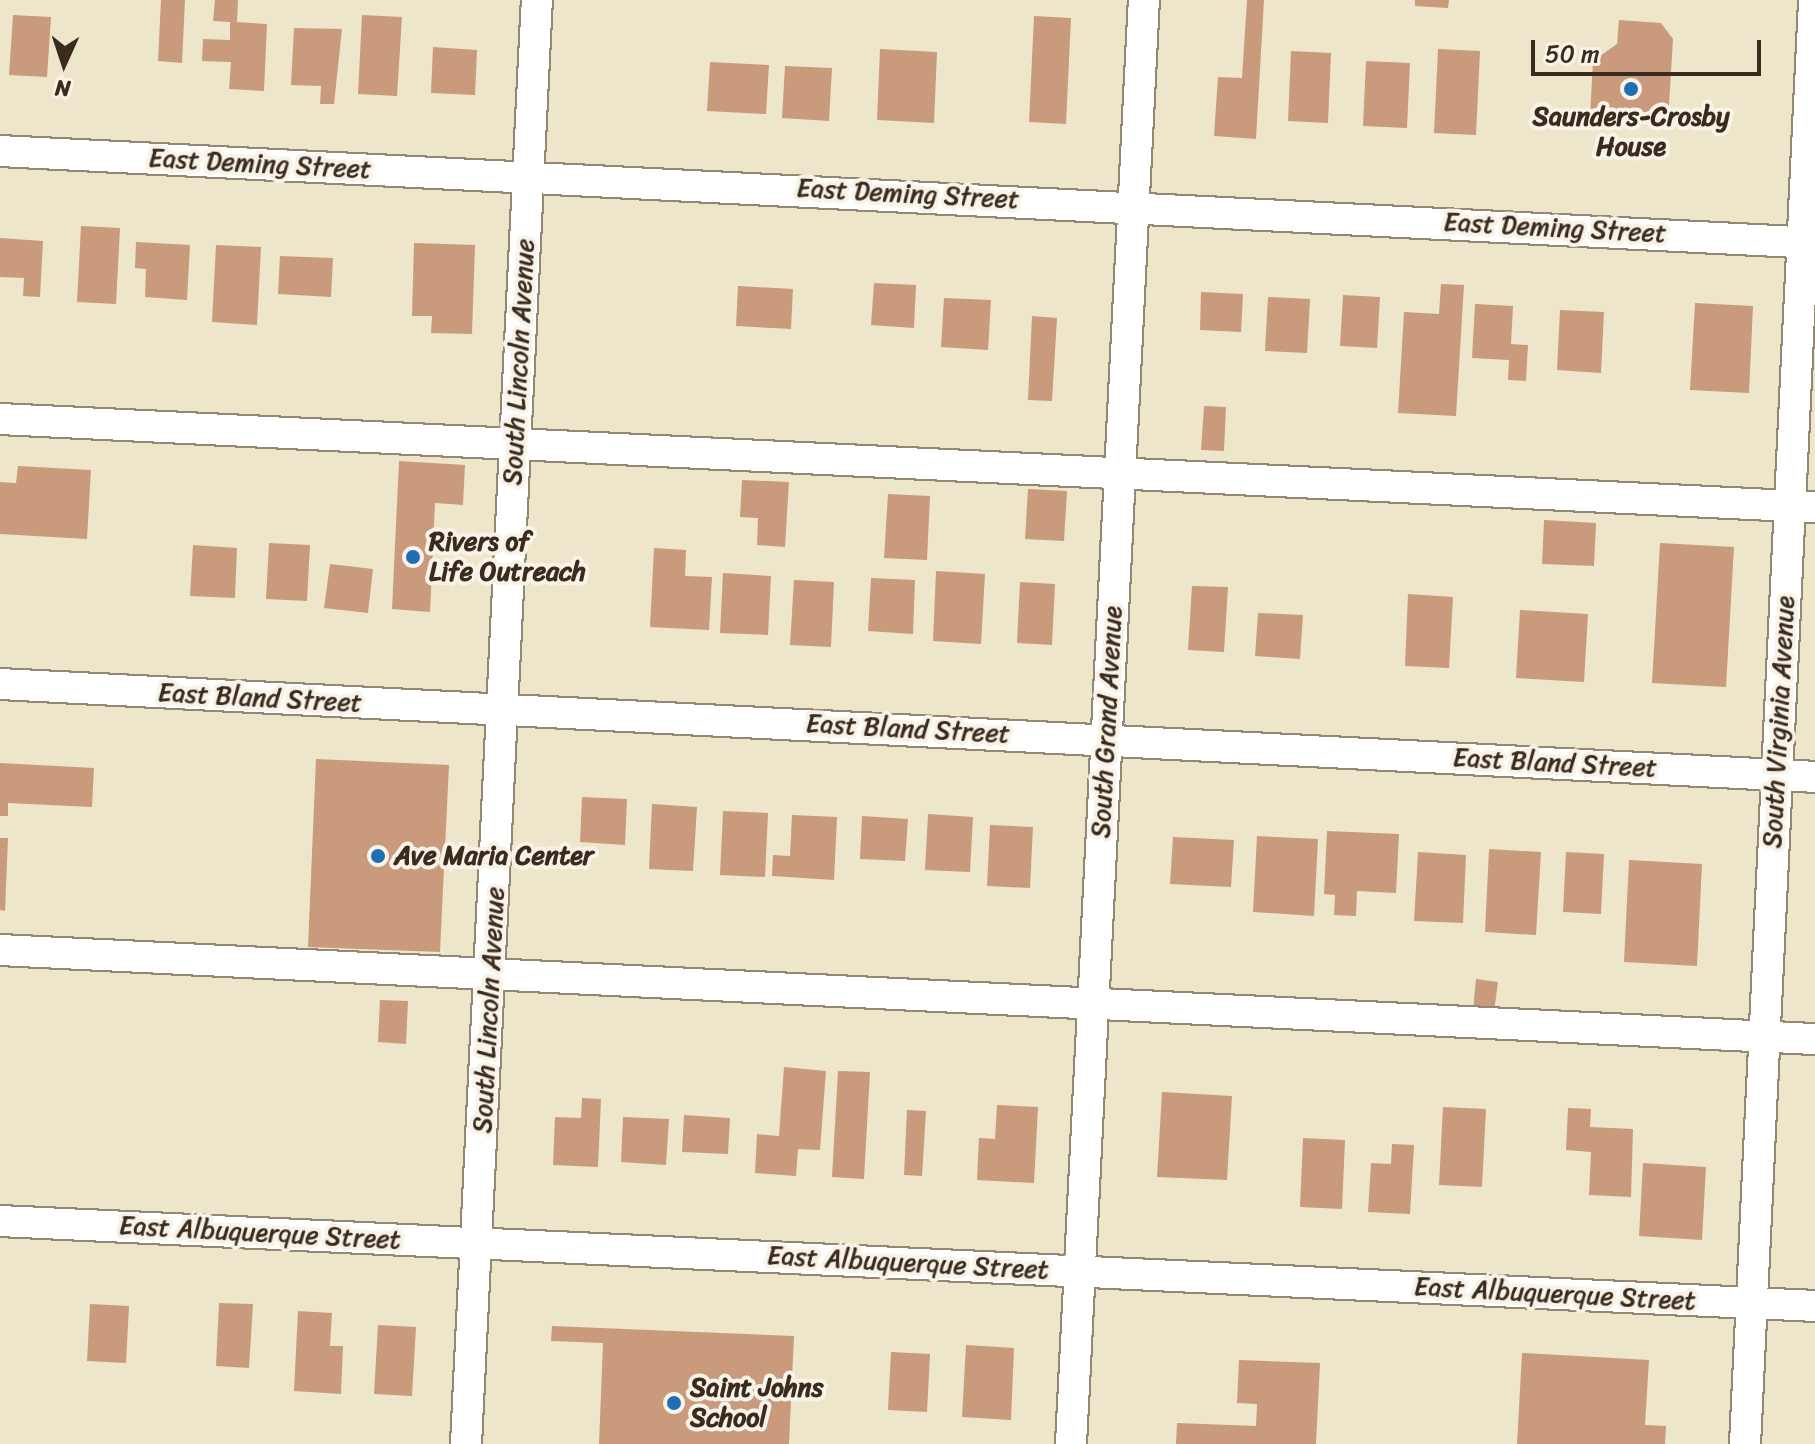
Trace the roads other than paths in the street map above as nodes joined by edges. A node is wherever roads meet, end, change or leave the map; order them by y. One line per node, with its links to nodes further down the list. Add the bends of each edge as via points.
1 (537, 0): 5 (street, South Lincoln Avenue)
2 (1144, 0): 6 (street, South Grand Avenue)
3 (1814, 0): 7 (street, South Virginia Avenue)
4 (0, 151): 5 (street, East Deming Street)
5 (528, 177): 6 (street, East Deming Street); 9 (street, South Lincoln Avenue)
6 (1134, 204): 7 (street, East Deming Street); 10 (street, South Grand Avenue)
7 (1808, 242): 11 (street, South Virginia Avenue)
8 (0, 419): 9 (street)
9 (516, 445): 10 (street); 13 (street, South Lincoln Avenue)
10 (1120, 476): 11 (street); 14 (street, South Grand Avenue)
11 (1802, 506): 15 (street, South Virginia Avenue)
12 (0, 684): 13 (street, East Bland Street)
13 (504, 711): 14 (street, East Bland Street); 18 (street, South Lincoln Avenue)
14 (1107, 738): 15 (street, East Bland Street); 19 (street, South Grand Avenue)
15 (1777, 775): 16 (street, East Bland Street); 20 (street, South Virginia Avenue)
16 (1815, 777)
17 (0, 950): 18 (street)
18 (491, 975): 19 (street); 23 (street, South Lincoln Avenue)
19 (1093, 1007): 20 (street); 24 (street, South Grand Avenue)
20 (1764, 1036): 21 (street); 25 (street, South Virginia Avenue)
21 (1815, 1039)
22 (0, 1221): 23 (street, East Albuquerque Street)
23 (477, 1244): 24 (street, East Albuquerque Street); 27 (street, South Lincoln Avenue)
24 (1080, 1271): 25 (street, East Albuquerque Street); 28 (street, South Grand Avenue)
25 (1751, 1303): 26 (street, East Albuquerque Street); 29 (street, South Virginia Avenue)
26 (1815, 1306)
27 (466, 1444)
28 (1071, 1444)
29 (1745, 1444)

